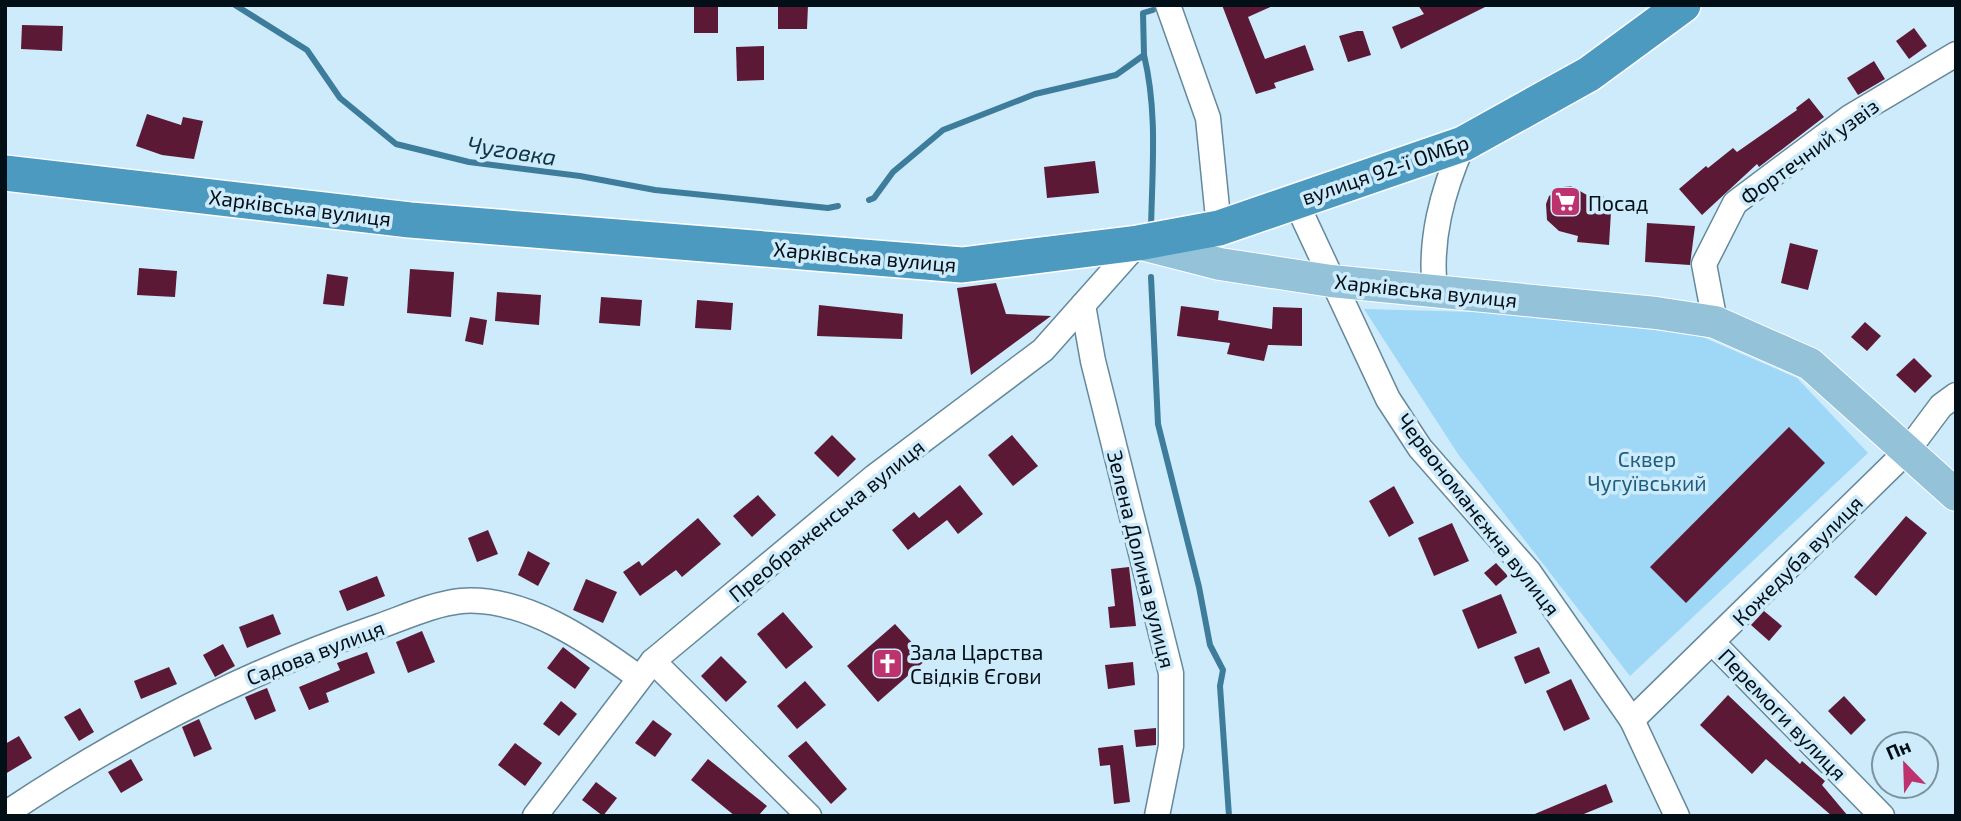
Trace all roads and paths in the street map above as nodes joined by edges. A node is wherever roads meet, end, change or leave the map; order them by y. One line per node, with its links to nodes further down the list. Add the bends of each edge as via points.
1 (1168, 5): 7 (street, via 1208,118)
2 (1683, 5): 4 (highway, вулиця 92-ї ОМБр, via 1589,74)
3 (1956, 54): 12 (street, Фортечний узвіз, via 1850,117 1735,202 1704,264)
4 (1462, 144): 6 (highway, вулиця 92-ї ОМБр); 10 (street, via 1445,185 1431,258)
5 (5, 173): 8 (highway, Харківська вулиця, via 410,219 962,265)
6 (1295, 200): 7 (highway, вулиця 92-ї ОМБр); 9 (street, Червономанєжна вулиця)
7 (1219, 228): 8 (highway, вулиця 92-ї ОМБр)
8 (1138, 243): 9 (main road, Харківська вулиця, via 1220,264); 11 (street, Преображенська вулиця)
9 (1331, 281): 10 (main road, Харківська вулиця); 18 (street, Червономанєжна вулиця, via 1388,399 1420,448 1530,572)
10 (1434, 292): 12 (main road, Харківська вулиця)
11 (1083, 304): 17 (street, Преображенська вулиця, via 1043,350 874,477); 22 (street, Зелена Долина вулиця, via 1171,673 1171,746)
12 (1715, 323): 14 (main road, Харківська вулиця, via 1810,364)
13 (1956, 395): 14 (street, Кожедуба вулиця, via 1941,406)
14 (1908, 450): 15 (main road, Харківська вулиця); 16 (street, Кожедуба вулиця)
15 (1956, 495)
16 (1713, 643): 18 (street, Кожедуба вулиця); 24 (street, Перемоги вулиця)
17 (646, 669): 19 (street, Садова вулиця, via 603,653 520,608 460,601 334,642 195,702); 20 (street, Преображенська вулиця); 21 (street, Садова вулиця)
18 (1632, 720): 23 (street, Червономанєжна вулиця)
19 (5, 814)
20 (535, 816)
21 (809, 816)
22 (1157, 816)
23 (1676, 816)
24 (1882, 816)

